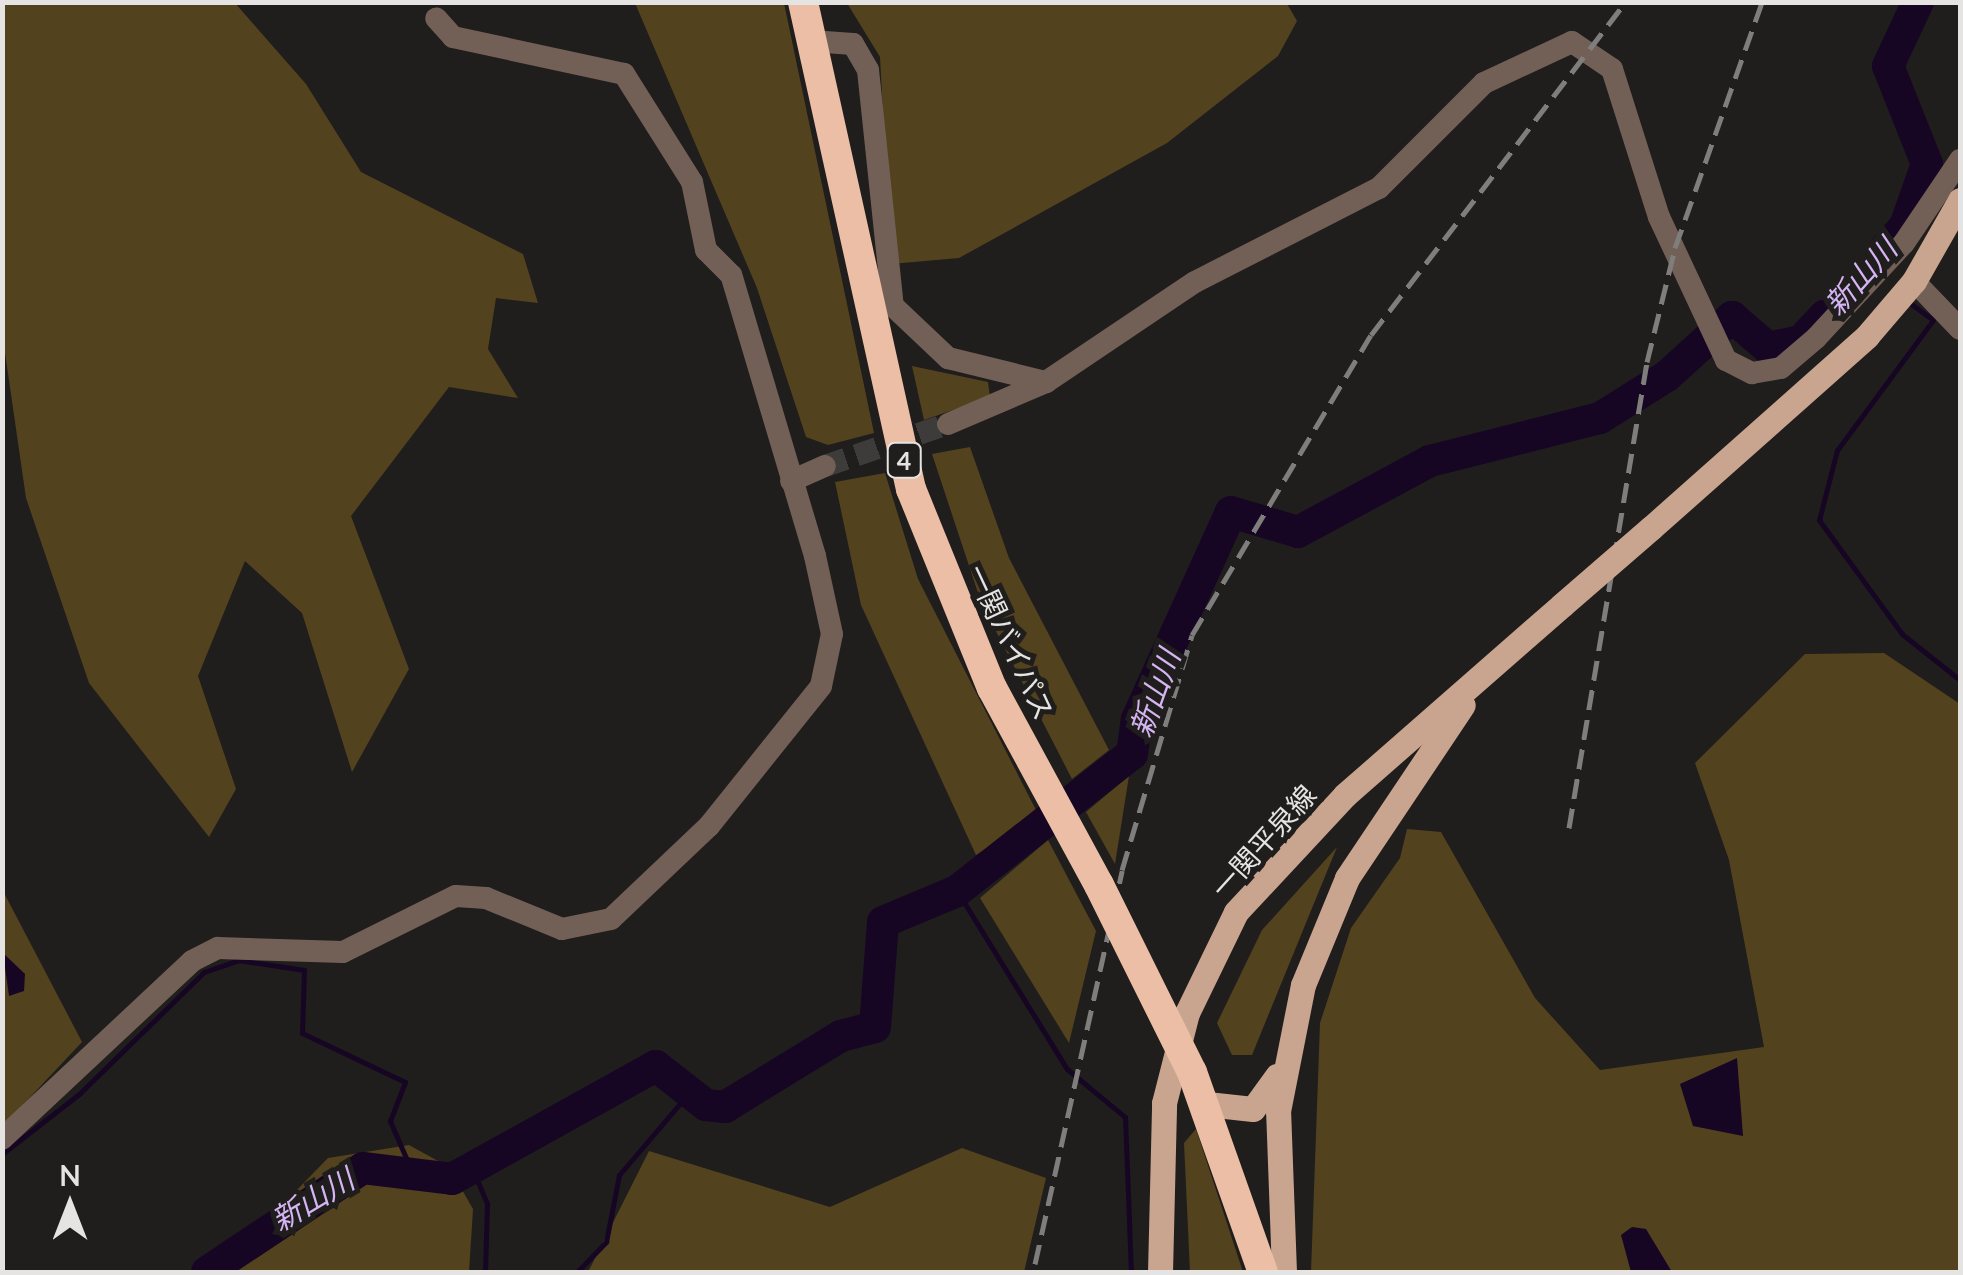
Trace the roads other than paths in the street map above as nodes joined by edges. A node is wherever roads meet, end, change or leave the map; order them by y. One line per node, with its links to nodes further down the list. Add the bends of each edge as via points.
1 (803, 2): 3 (highway, 一関バイパス / 4)
2 (436, 18): 11 (street, via 453,37 624,74 692,182 706,250 731,275)
3 (811, 41): 8 (street, via 853,44 868,70 893,306 948,358); 14 (highway, 一関バイパス / 4, bridge, via 910,489 992,688 1100,885)
4 (1960, 160): 8 (street, via 1904,243 1816,338 1781,368 1752,372 1726,360 1659,217 1612,69 1572,42 1484,83 1378,188 1196,282)
5 (1960, 200): 6 (main road, 一関平泉線)
6 (1914, 281): 7 (street); 12 (main road, 一関平泉線, bridge, via 1783,420)
7 (1960, 328)
8 (1046, 382): 9 (street)
9 (948, 424)
10 (825, 466): 11 (street)
11 (791, 481): 15 (street, via 832,634 822,686 634,905 562,929 486,898 456,896 342,952 218,948 192,961)
12 (1480, 681): 13 (main road, 一関平泉線, via 1347,878); 16 (main road, 一関平泉線, via 1305,834 1215,948 1164,1103)
13 (1284, 1059): 14 (main road, 一関平泉線, via 1254,1109); 18 (main road, 一関平泉線, via 1276,1163)
14 (1206, 1104): 17 (highway, 一関バイパス / 4)
15 (2, 1139)
16 (1160, 1272)
17 (1263, 1272)
18 (1284, 1272)

